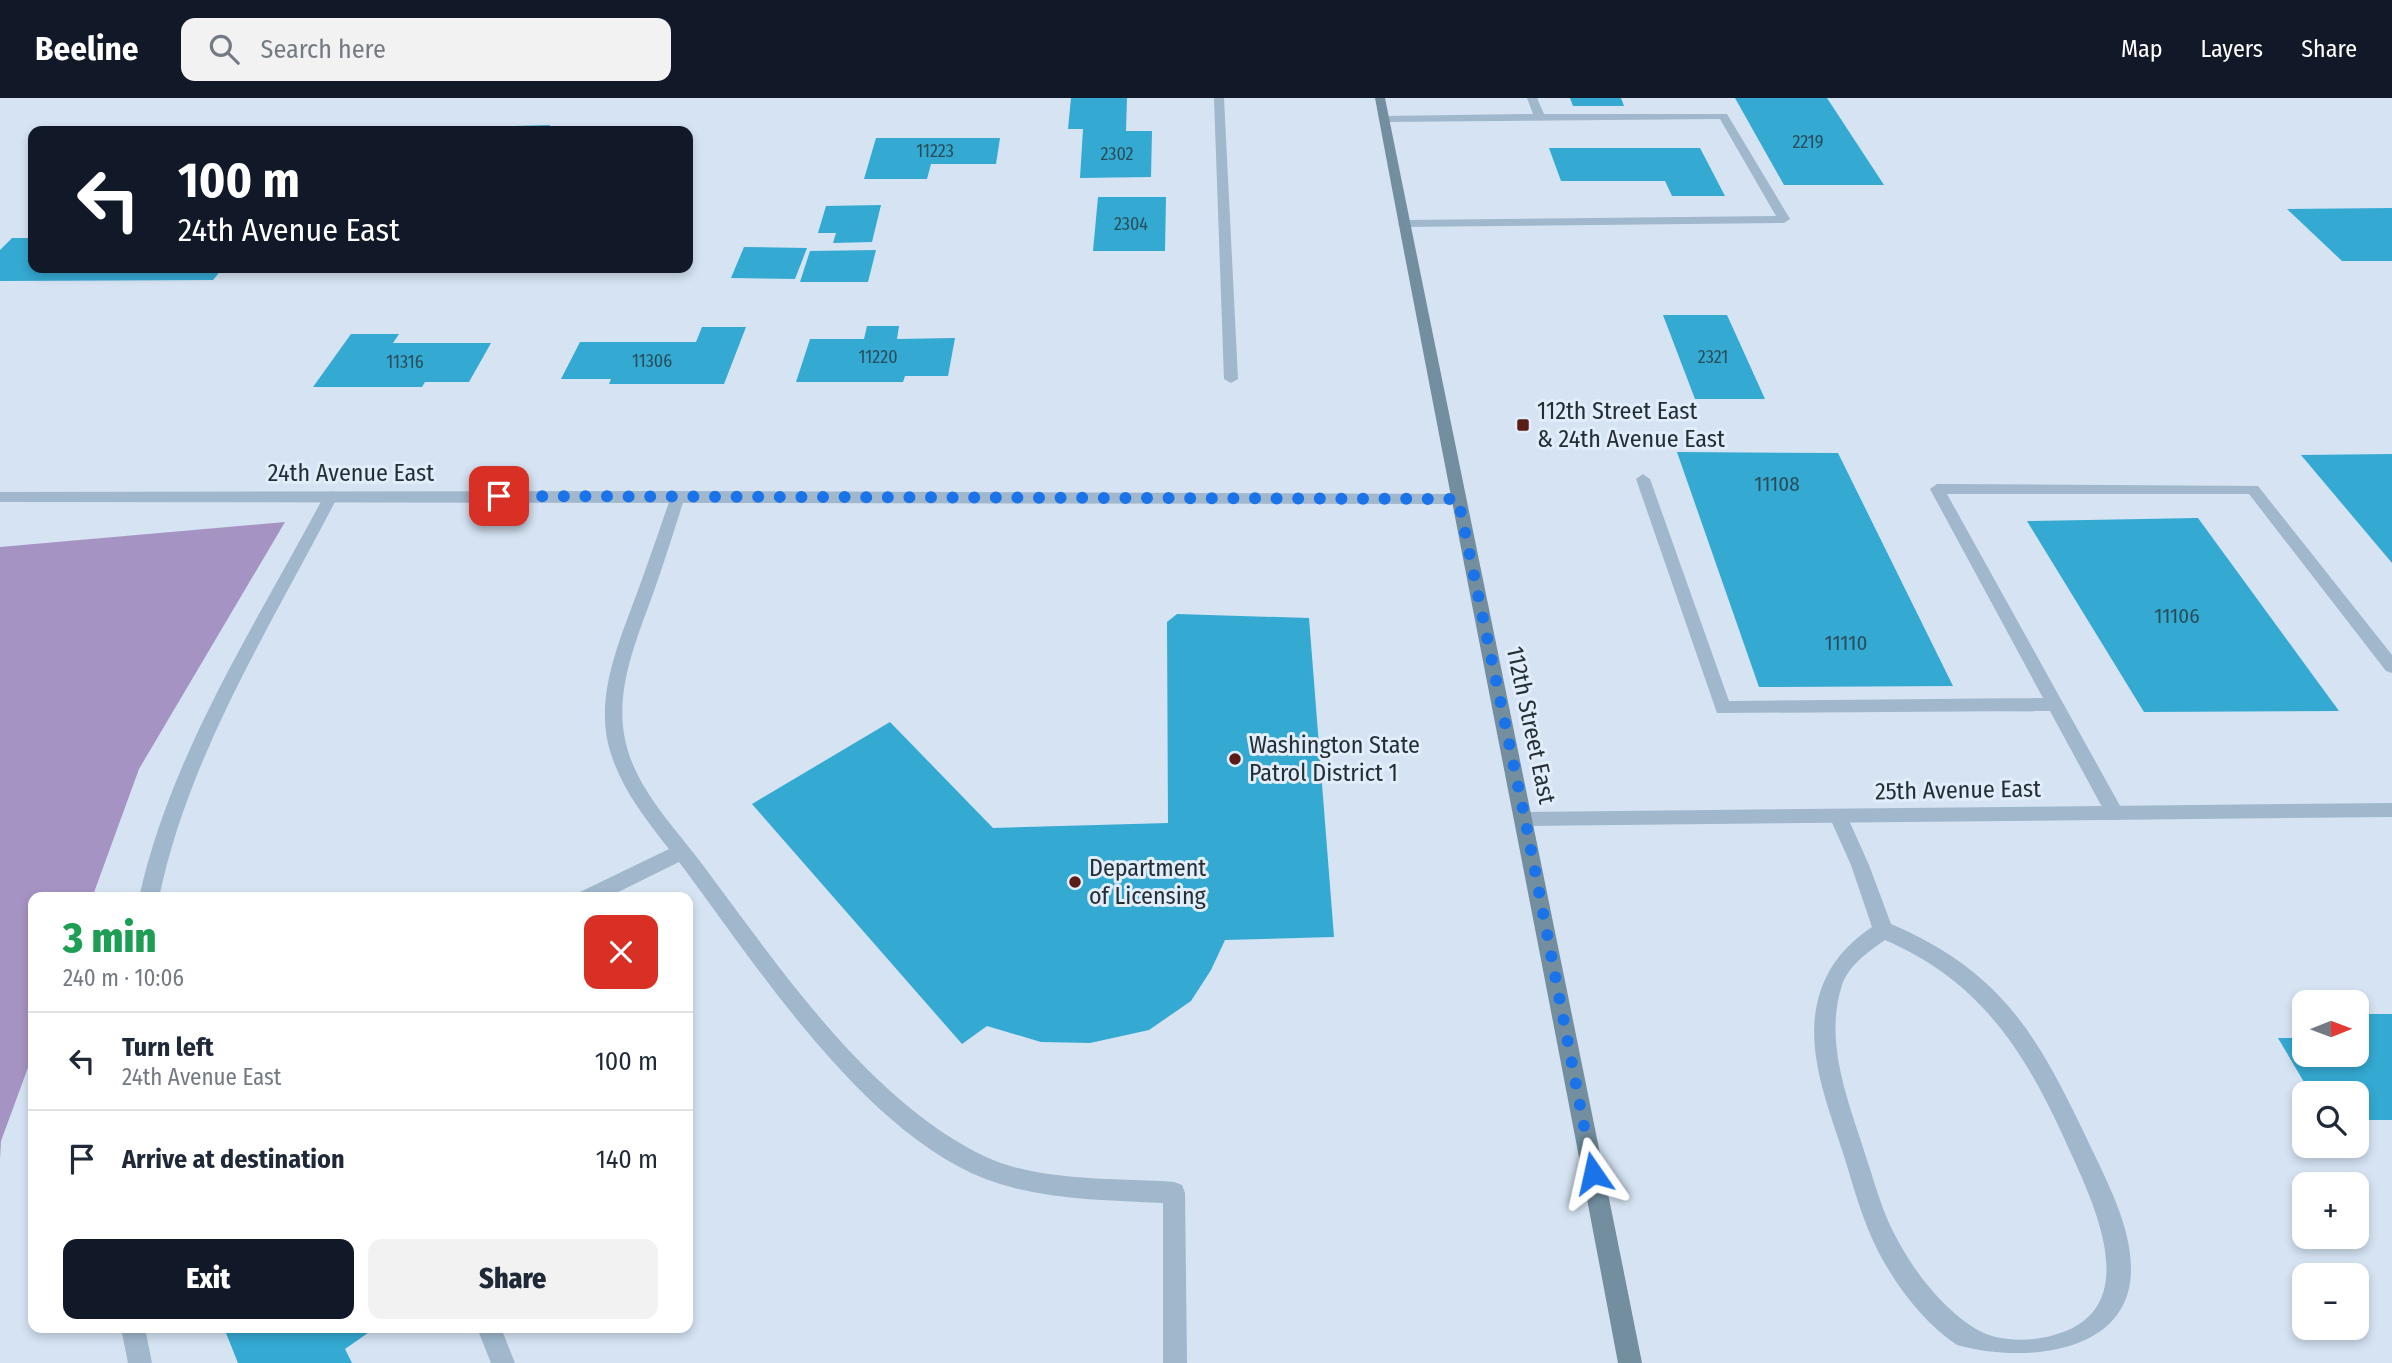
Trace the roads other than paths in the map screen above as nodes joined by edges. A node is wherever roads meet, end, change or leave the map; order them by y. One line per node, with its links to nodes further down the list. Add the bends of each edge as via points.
1 (1219, 98): 7 (street)
2 (1380, 98): 5 (main road, 112th Street East)
3 (1532, 98): 4 (street)
4 (1540, 118): 5 (street); 6 (street, via 1723,116 1784,219)
5 (1384, 119): 6 (main road, 112th Street East)
6 (1404, 224): 12 (main road, 112th Street East)
7 (1231, 379)
8 (1643, 479): 14 (street, via 1723,708)
9 (331, 496): 10 (street, 24th Avenue East); 11 (street, 24th Avenue East); 20 (street, via 194,758 172,813)
10 (678, 496): 12 (street, 24th Avenue East); 19 (street, via 620,669 614,704 615,736 639,793)
11 (0, 497)
12 (1458, 499): 18 (main road, 112th Street East)
13 (2392, 667): 14 (street, via 2253,489 1937,489)
14 (2056, 704): 16 (street)
15 (2392, 810): 16 (street, 25th Avenue East)
16 (2115, 813): 17 (street, 25th Avenue East)
17 (1838, 816): 18 (street, 25th Avenue East); 22 (street)
18 (1525, 819): 28 (main road, 112th Street East)
19 (682, 852): 21 (street); 27 (street, via 813,1023 908,1119 937,1141 979,1165 1029,1181 1174,1193)
20 (150, 892)
21 (599, 892)
22 (1883, 930): 22 (street, via 1847,957 1832,986 1825,1016 1832,1079 1881,1233 1917,1292 1969,1339 2017,1352 2056,1347 2091,1332 2115,1300 2119,1264 2111,1226 2044,1072 1993,1001 1952,963 1918,942)
23 (134, 1333): 25 (street)
24 (491, 1333): 26 (street)
25 (140, 1363)
26 (503, 1363)
27 (1175, 1363)
28 (1630, 1363)

